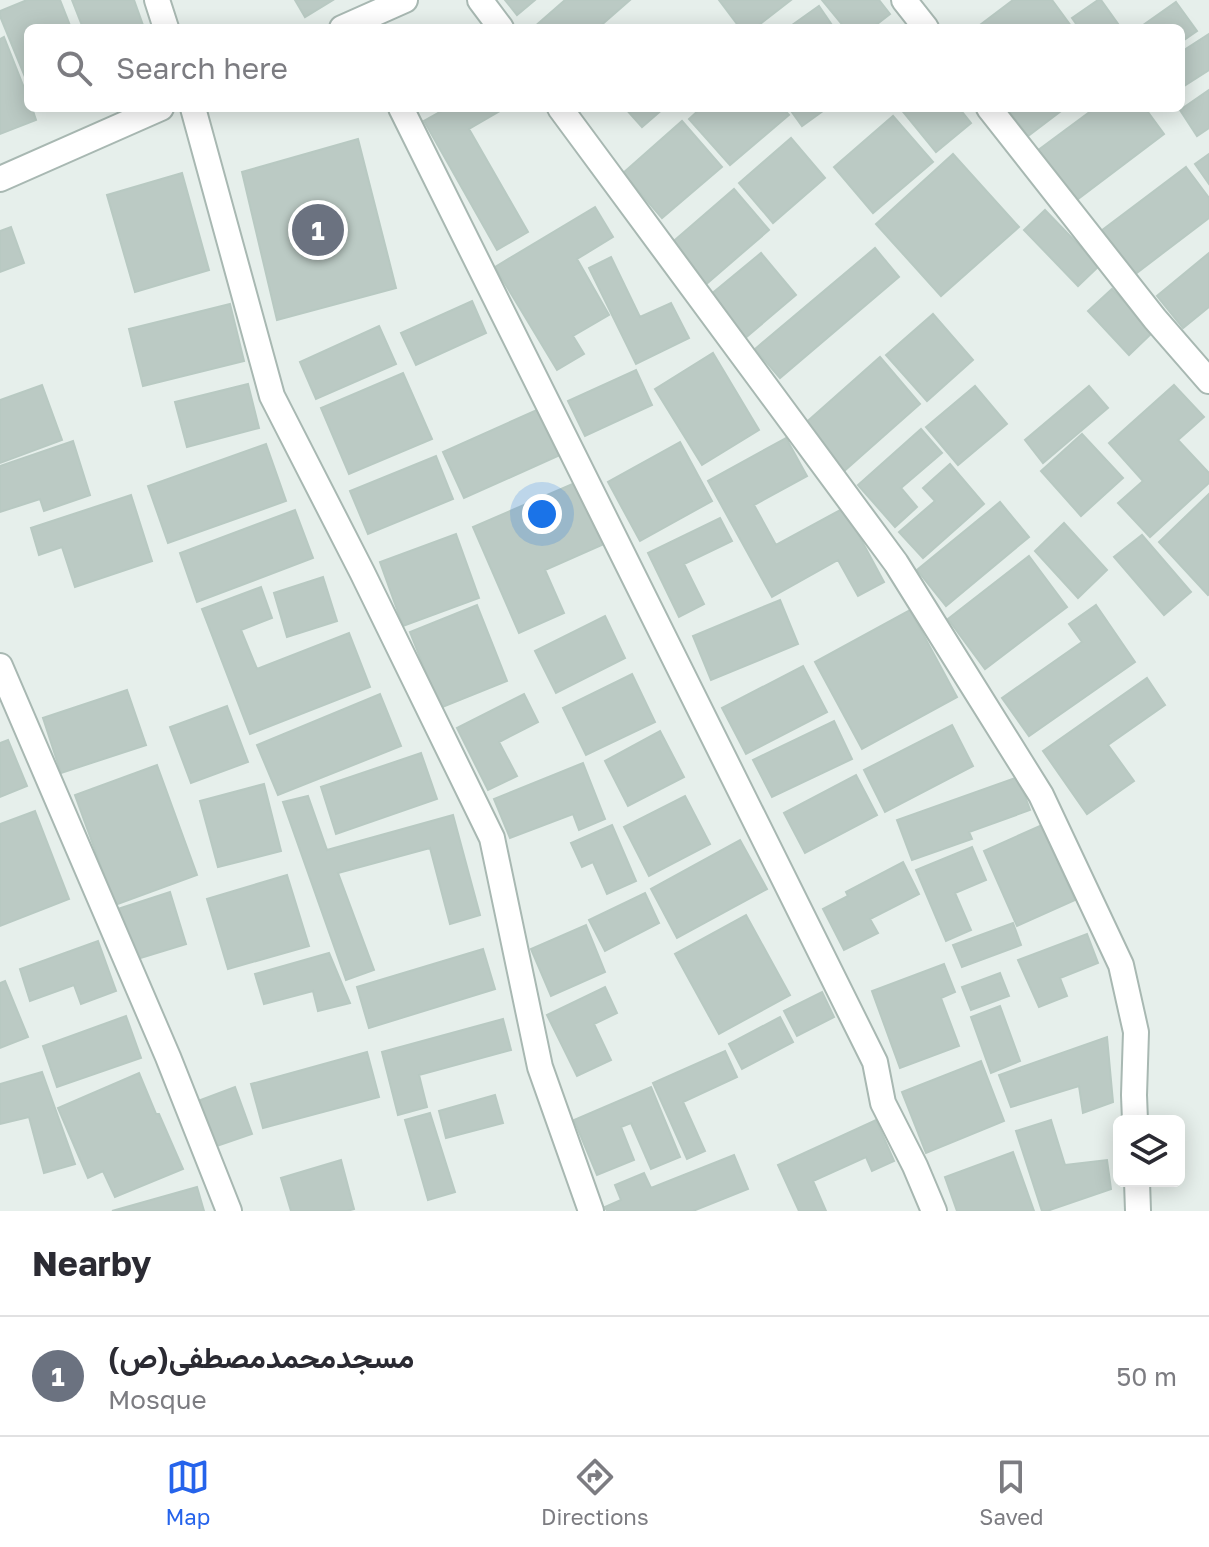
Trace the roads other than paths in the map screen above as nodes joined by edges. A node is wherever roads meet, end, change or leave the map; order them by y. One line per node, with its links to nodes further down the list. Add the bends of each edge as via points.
1 (157, 0): 5 (street)
2 (405, 0): 6 (street)
3 (480, 0): 7 (street)
4 (904, 0): 8 (street)
5 (165, 24)
6 (357, 24)
7 (498, 24)
8 (923, 24)
9 (152, 112): 14 (street)
10 (194, 112): 20 (street, via 272,396 492,838 540,1067)
11 (403, 112): 21 (street, via 875,1062 883,1103)
12 (563, 112): 17 (street, via 896,563 1041,795 1121,965 1136,1032)
13 (992, 112): 15 (street)
14 (0, 179)
15 (1209, 381)
16 (0, 666): 19 (street)
17 (1135, 1115)
18 (1137, 1187): 22 (street)
19 (229, 1211)
20 (591, 1211)
21 (934, 1211)
22 (1138, 1211)

